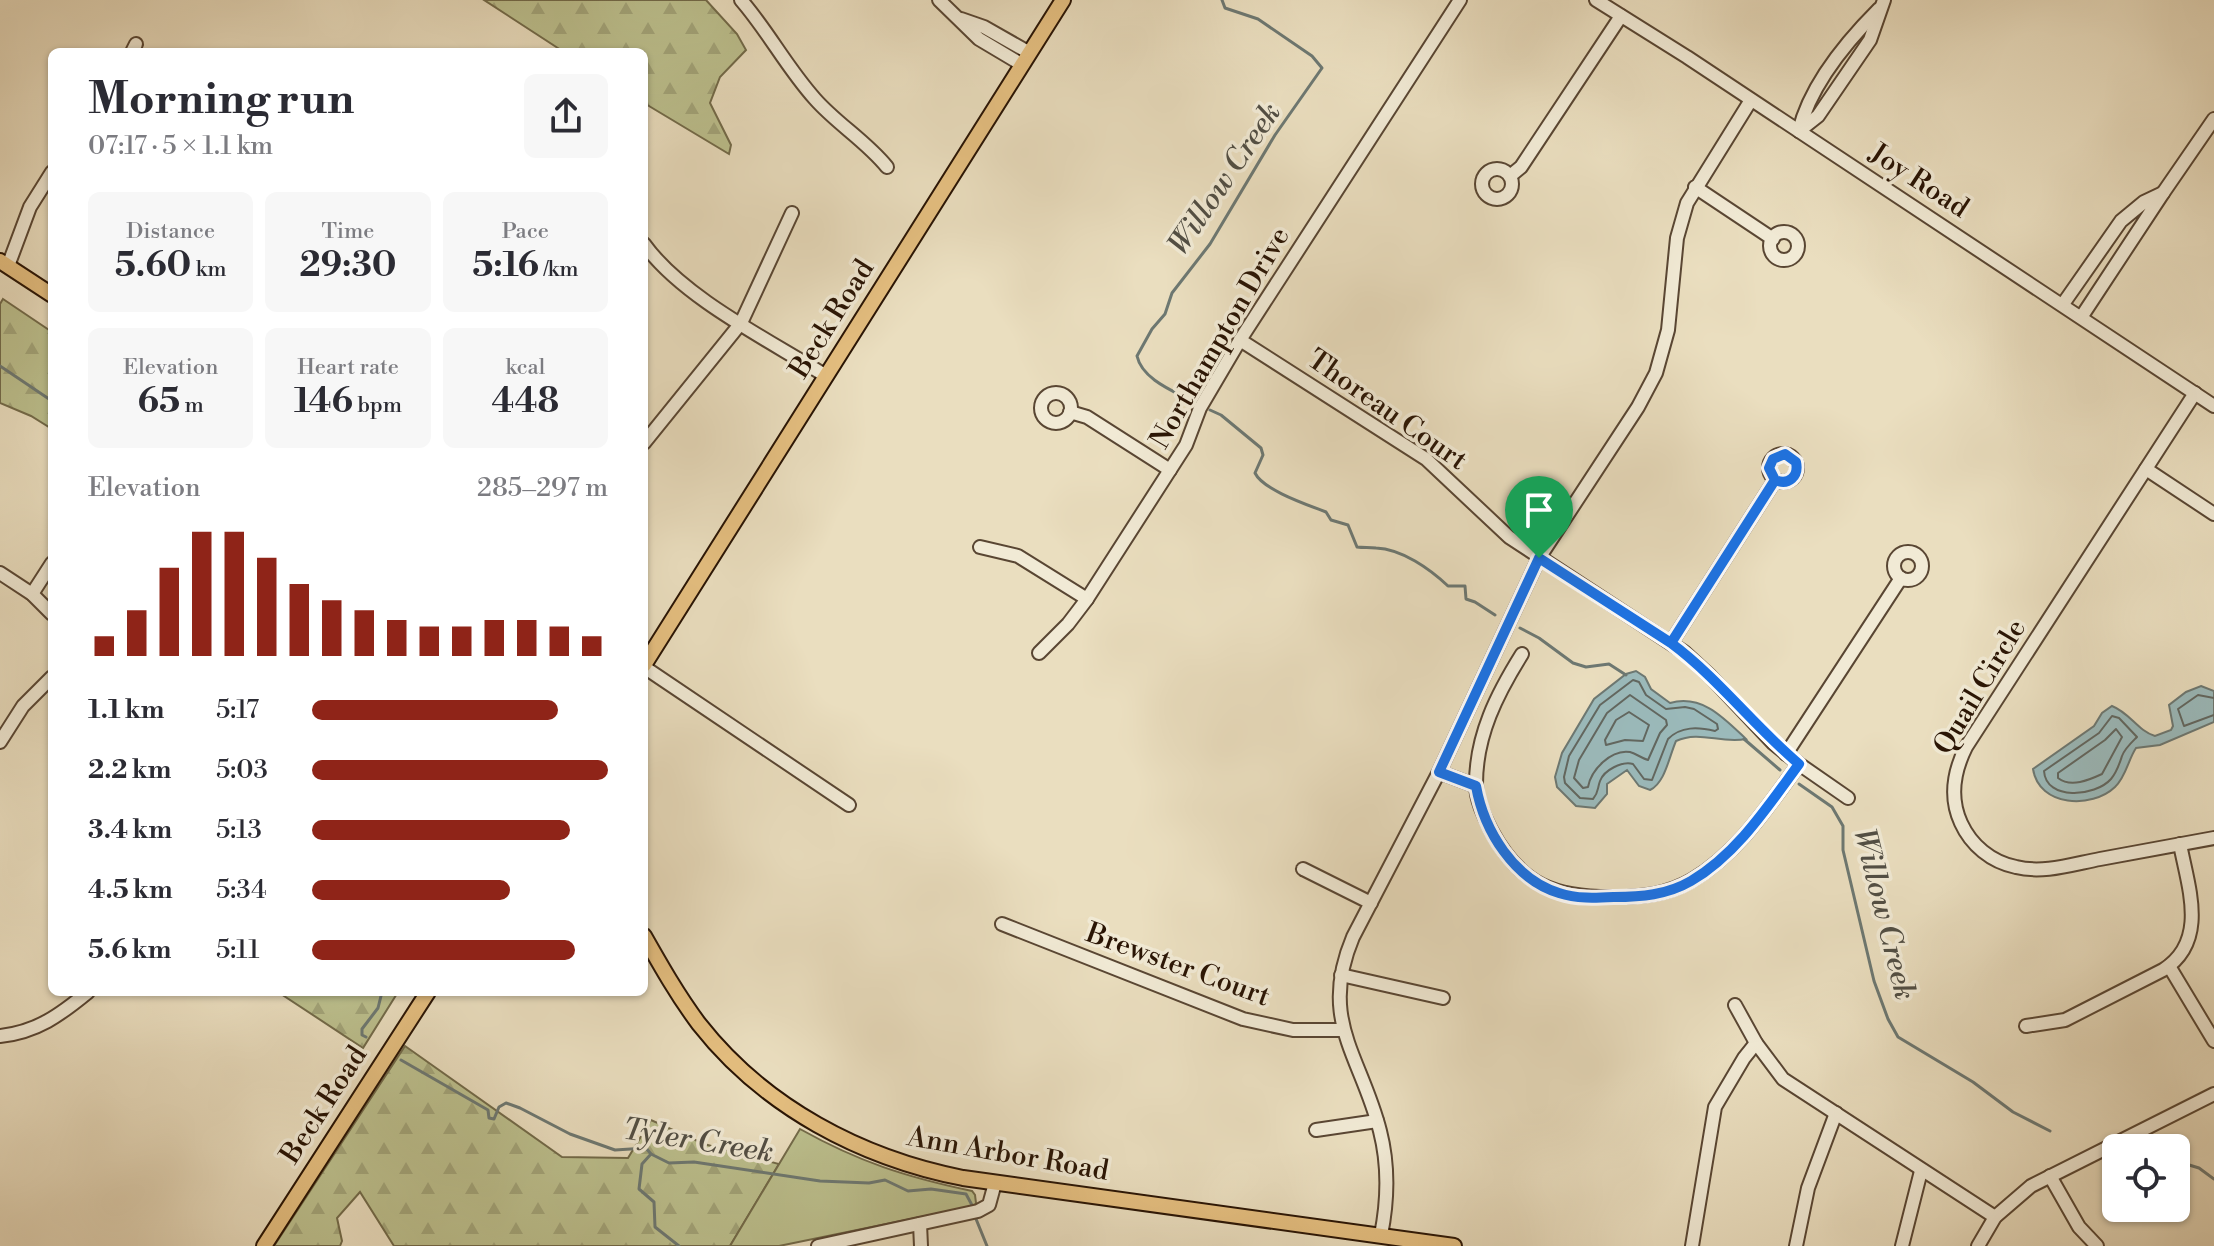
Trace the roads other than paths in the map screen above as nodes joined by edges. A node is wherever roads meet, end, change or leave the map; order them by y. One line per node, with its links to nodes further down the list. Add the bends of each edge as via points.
1 (741, 0): 12 (street, via 811,95)
2 (939, 0): 8 (street)
3 (1063, 0): 8 (main road, Beck Road)
4 (1460, 0): 25 (street, Northampton Drive)
5 (1596, 0): 7 (street, Joy Road)
6 (1883, 3): 11 (street, via 1804,108)
7 (1617, 9): 9 (street, Joy Road); 13 (street, via 1521,167)
8 (1024, 58): 26 (main road, Beck Road)
9 (1751, 100): 11 (street, Joy Road); 15 (street)
10 (2214, 119): 16 (street)
11 (1799, 131): 22 (street, Joy Road)
12 (887, 167)
13 (1510, 176)
14 (48, 178): 20 (street)
15 (1695, 187): 18 (street); 36 (street, via 1677,238 1668,330 1656,373)
16 (2163, 193): 22 (street, via 2121,221); 23 (street)
17 (792, 213): 24 (street)
18 (1773, 239)
19 (648, 248): 24 (street, via 677,279)
20 (4, 264): 21 (main road)
21 (48, 292)
22 (2063, 304): 23 (street, Joy Road)
23 (2082, 316): 27 (street, Joy Road)
24 (741, 323): 26 (street); 30 (street)
25 (1240, 340): 32 (street, Northampton Drive); 36 (street, Thoreau Court, via 1426,459 1494,526)
26 (826, 376): 46 (main road, Beck Road)
27 (2195, 393): 28 (street, Joy Road); 31 (street, Quail Circle)
28 (2214, 406)
29 (1070, 412): 32 (street, via 1087,417)
30 (648, 438)
31 (2146, 469): 34 (street); 57 (street, Quail Circle, via 1966,747 1956,771 1954,798 1961,825 1975,845 2018,868 2047,869)
32 (1170, 470): 41 (street, Northampton Drive)
33 (1775, 480): 43 (street)
34 (2214, 514)
35 (980, 547): 41 (street, via 1018,556)
36 (1539, 558): 43 (street, Thoreau Court); 52 (street)
37 (48, 569): 40 (street)
38 (0, 573): 40 (street)
39 (1901, 578): 50 (street)
40 (32, 594): 42 (street)
41 (1087, 599): 44 (street, Northampton Drive)
42 (48, 610)
43 (1671, 643): 50 (street, Thoreau Court)
44 (1039, 653)
45 (1522, 654): 53 (street, via 1488,716)
46 (648, 660)
47 (648, 669): 55 (street)
48 (48, 681): 49 (street, via 23,706)
49 (0, 742)
50 (1786, 754): 51 (street, Thoreau Court)
51 (1799, 764): 53 (street, via 1749,832 1707,870 1675,889 1639,897 1574,897 1532,880 1496,839); 54 (street, Thoreau Court)
52 (1439, 772): 53 (street); 59 (street)
53 (1476, 786)
54 (1848, 798)
55 (849, 805)
56 (2214, 838): 57 (street, Quail Circle)
57 (2180, 844): 62 (street, via 2193,926 2186,948)
58 (1303, 869): 59 (street)
59 (1371, 903): 63 (street)
60 (1002, 924): 69 (street, Brewster Court, via 1243,1019 1293,1030)
61 (648, 943): 79 (main road, Ann Arbor Road, via 702,1027 754,1080 792,1109 884,1158)
62 (2169, 966): 68 (street, via 2065,1020); 71 (street)
63 (1341, 975): 66 (street); 69 (street)
64 (83, 996): 70 (street, via 40,1027)
65 (425, 996): 83 (main road, Beck Road)
66 (1443, 998)
67 (1735, 1005): 72 (street)
68 (2026, 1026)
69 (1343, 1030): 75 (street)
70 (0, 1036)
71 (2214, 1041)
72 (1756, 1043): 74 (street, via 1783,1079); 87 (street, via 1715,1107)
73 (2214, 1094): 78 (street)
74 (1836, 1113): 77 (street); 88 (street, via 1808,1188)
75 (1377, 1121): 76 (street); 82 (street, via 1387,1174)
76 (1316, 1130)
77 (1921, 1171): 80 (street); 89 (street)
78 (2050, 1176): 80 (street); 91 (street, via 2079,1227)
79 (995, 1183): 81 (street, via 989,1205); 82 (main road, Ann Arbor Road)
80 (1995, 1217): 90 (street)
81 (920, 1224): 84 (street); 85 (street)
82 (1381, 1235): 86 (main road, Ann Arbor Road)
83 (264, 1246)
84 (818, 1246)
85 (921, 1246)
86 (1454, 1246)
87 (1692, 1246)
88 (1796, 1246)
89 (1902, 1246)
90 (1978, 1246)
91 (2097, 1246)

